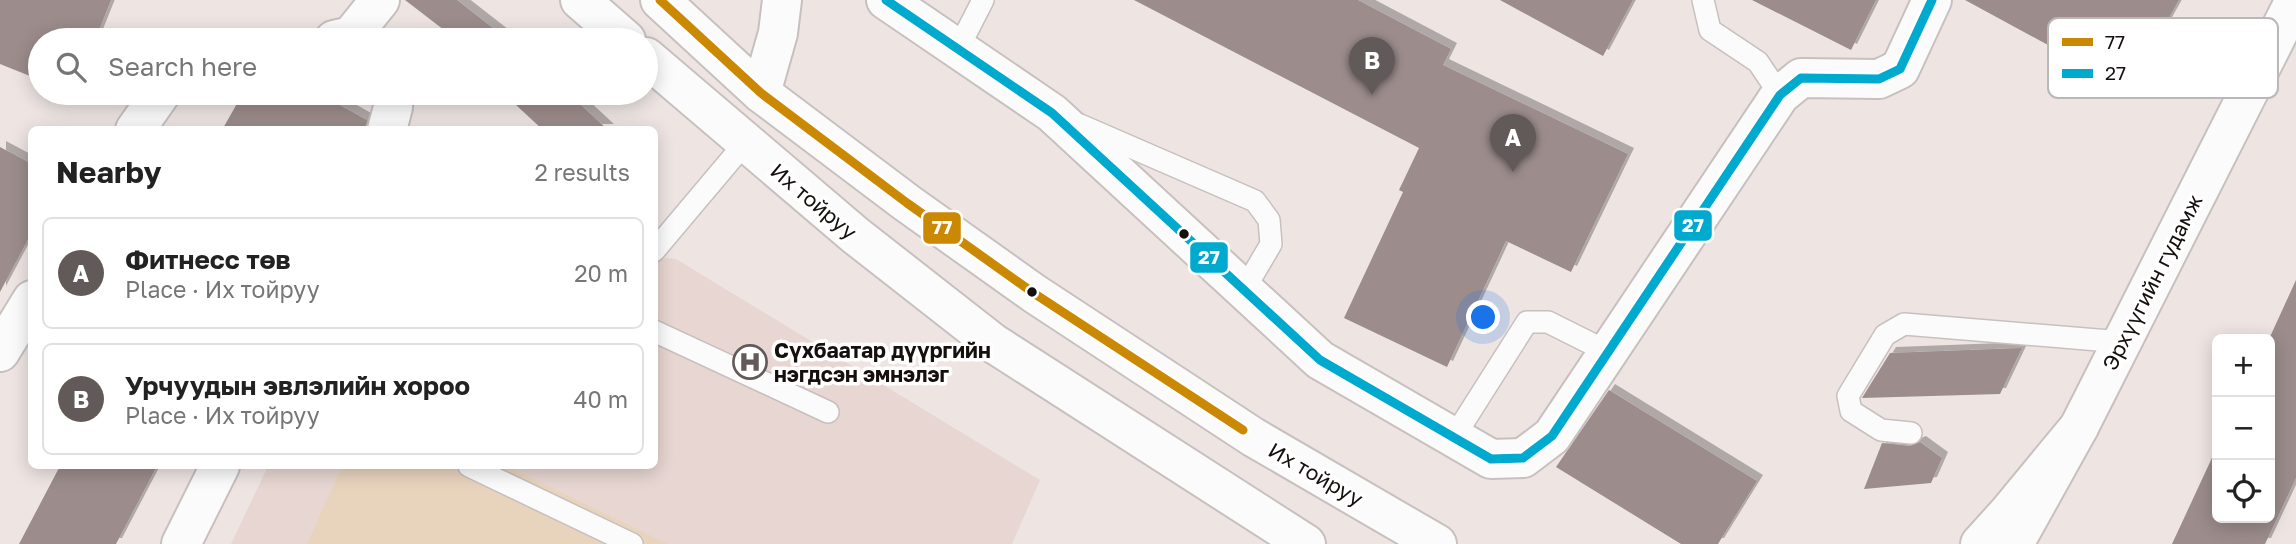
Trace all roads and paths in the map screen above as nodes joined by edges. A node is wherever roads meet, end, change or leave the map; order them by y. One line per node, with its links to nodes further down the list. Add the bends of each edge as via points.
1 (380, 0): 10 (main road)
2 (580, 0): 11 (main road)
3 (660, 0): 15 (main road, Их тойруу)
4 (782, 0): 15 (main road)
5 (886, 0): 13 (main road)
6 (984, 0): 13 (lane)
7 (1703, 0): 16 (lane, via 1710,30 1758,62)
8 (1932, 0): 16 (main road, via 1900,69 1879,79 1801,78)
9 (2295, 0): 12 (main road, Эрхүүгийн гудамж)
10 (356, 28)
11 (612, 28)
12 (2278, 34)
13 (958, 49): 20 (main road)
14 (658, 67): 23 (main road, Их тойруу)
15 (761, 93): 40 (main road, Их тойруу, via 1046,301 1253,437)
16 (1780, 96): 30 (main road)
17 (2245, 98): 28 (main road, Эрхүүгийн гудамж)
18 (153, 105): 21 (main road)
19 (393, 105): 22 (main road)
20 (1052, 113): 25 (main road); 25 (lane, via 1255,201 1269,220 1271,244)
21 (138, 126)
22 (388, 126)
23 (745, 143): 24 (lane); 39 (main road, Их тойруу, via 993,343)
24 (658, 246)
25 (1244, 290): 34 (main road, via 1320,360)
26 (28, 306): 29 (main road)
27 (658, 333): 31 (lane)
28 (2122, 342): 32 (main road, Эрхүүгийн гудамж); 33 (lane, via 1904,324 1885,335 1848,396 1851,411 1881,430)
29 (0, 352)
30 (1608, 352): 34 (main road, via 1552,436 1523,458 1491,459); 34 (lane, via 1548,322 1527,322)
31 (828, 412)
32 (2079, 426): 41 (main road, Эрхүүгийн гудамж); 42 (main road)
33 (1910, 433)
34 (1454, 437)
35 (218, 469): 37 (main road)
36 (475, 469): 38 (lane)
37 (180, 544)
38 (632, 544)
39 (1306, 544)
40 (1437, 544)
41 (1980, 544)
42 (2014, 544)

